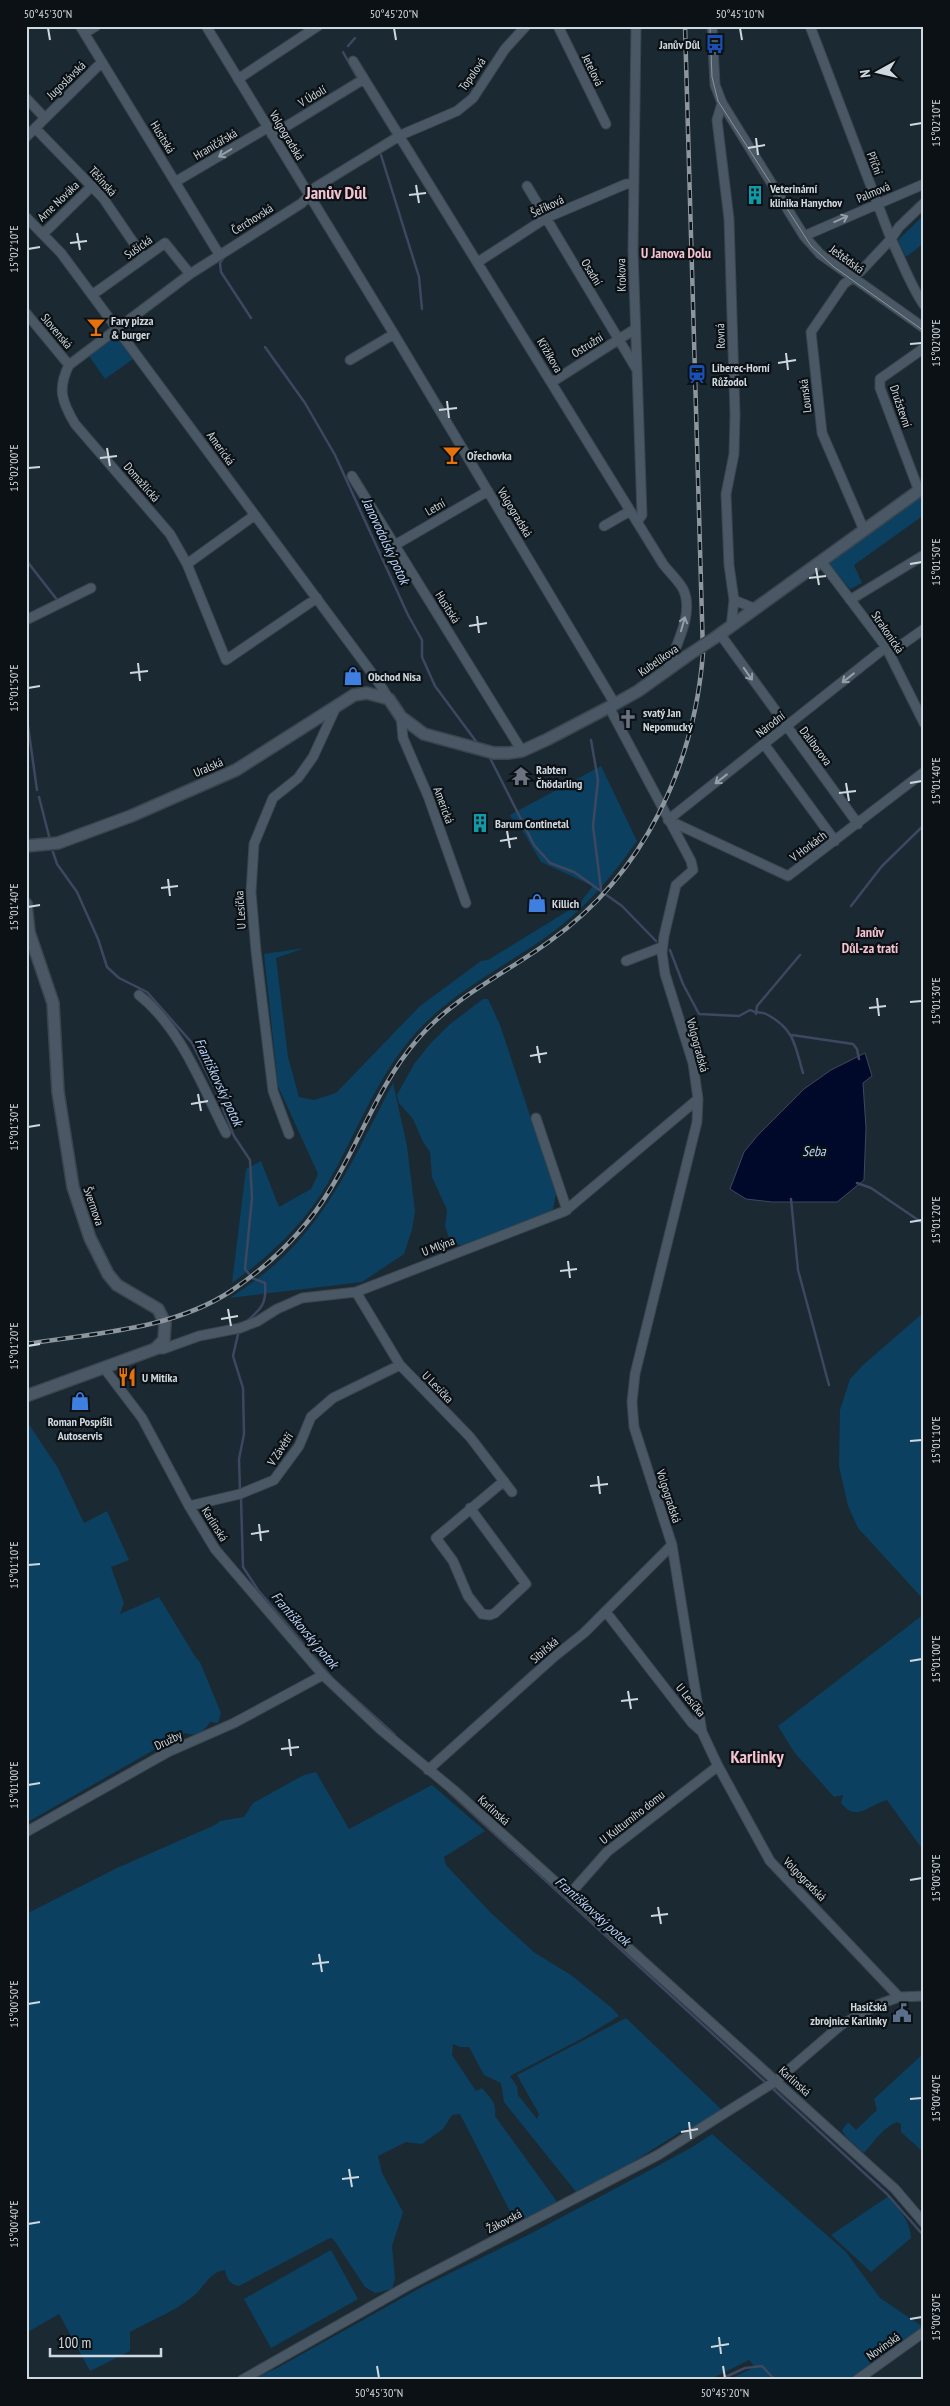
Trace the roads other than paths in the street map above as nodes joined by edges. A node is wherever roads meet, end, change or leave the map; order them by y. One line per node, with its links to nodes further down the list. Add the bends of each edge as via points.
1 (96, 26): 9 (street, Husitská)
2 (206, 26): 13 (street, Volgogradská)
3 (318, 26): 13 (street)
4 (526, 26): 20 (street, Topolová, via 505,49 473,98 457,111)
5 (558, 26): 17 (street, Jetelová)
6 (636, 26): 23 (street, Krokova)
7 (712, 26): 15 (street, Ještědská, via 716,86)
8 (810, 26): 28 (street, Příční)
9 (83, 30): 11 (street, Husitská)
10 (353, 61): 12 (street, Křižíkova)
11 (102, 62): 16 (street, Jugoslávská); 22 (street, Husitská)
12 (364, 78): 19 (street, V Údolí); 20 (street, Křižíkova)
13 (238, 79): 19 (street, Volgogradská)
14 (26, 98): 16 (street)
15 (722, 102): 33 (street, Ještědská); 67 (street, Rovná, via 717,120 729,219 735,414 734,454 726,494)
16 (45, 118): 18 (street, Jugoslávská)
17 (606, 124)
18 (35, 128): 21 (street, Jugoslávská); 25 (street, Těšínská)
19 (270, 132): 22 (street, Hraničářská, one-way to 22); 27 (street, Volgogradská)
20 (401, 135): 27 (street, Čerchovská); 37 (street, Křižíkova)
21 (26, 137)
22 (175, 182): 35 (street, Husitská)
23 (633, 184): 31 (street, Šeříková, via 626,184); 43 (street, Krokova)
24 (924, 184): 28 (street, Palmová)
25 (92, 186): 32 (street, Arne Nováka); 36 (street, Těšínská)
26 (526, 186): 31 (street, Osadní)
27 (308, 195): 35 (street, Čerchovská, via 302,203); 46 (street, Volgogradská)
28 (878, 203): 33 (street, Palmová, one-way to 28); 34 (street, Příční)
29 (924, 203): 34 (street, Lounská)
30 (26, 217): 32 (street, Americká)
31 (546, 218): 37 (street, Šeříková); 47 (street, Osadní)
32 (43, 234): 40 (street, Americká)
33 (804, 236): 39 (street, Ještědská, via 820,254)
34 (891, 239): 39 (street, Lounská); 41 (street, Příční, via 908,272 913,290)
35 (219, 254): 38 (street, Čerchovská)
36 (144, 258): 38 (street, Sušická, via 165,243); 40 (street, Sušická)
37 (478, 262): 52 (street, Křižíkova)
38 (190, 274): 45 (street, Čerchovská)
39 (852, 278): 44 (street, Ještědská); 60 (street, Lounská, via 819,318 812,332 812,345 822,433)
40 (92, 295): 45 (street, Americká)
41 (924, 305)
42 (26, 313): 50 (street, Slovenská)
43 (635, 328): 47 (street, Ostružní); 51 (street, Krokova)
44 (924, 328)
45 (118, 330): 50 (street); 57 (street, Americká)
46 (394, 334): 49 (street); 55 (street, Volgogradská)
47 (618, 340): 51 (street, Osadní); 52 (street, Ostružní)
48 (924, 348): 54 (street, Družstevní, via 880,379 880,388)
49 (350, 360)
50 (69, 365): 64 (street, Domažlická, via 64,376 64,404 75,424 170,534)
51 (637, 370): 58 (street, Krokova, via 642,515)
52 (552, 382): 56 (street, Křižíkova)
53 (352, 476): 61 (street, Husitská)
54 (921, 489): 60 (street, Kubelíkova)
55 (488, 491): 61 (street, Letní); 77 (street, Volgogradská)
56 (630, 511): 58 (street, Křižíkova); 59 (street)
57 (255, 516): 64 (street); 66 (street, Americká)
58 (637, 522): 75 (street, Křižíkova, one-way to 58, via 685,619 687,603 683,590)
59 (604, 526)
60 (864, 530): 63 (street, Kubelíkova)
61 (395, 545): 83 (street, Husitská)
62 (924, 555): 68 (street)
63 (821, 561): 68 (street, Strakonická); 69 (street, Kubelíkova)
64 (187, 564): 66 (street, Domažlická, via 226,660)
65 (91, 588): 70 (street)
66 (317, 598): 76 (street, Americká)
67 (734, 600): 69 (street); 71 (street, Rovná)
68 (850, 600): 74 (street, Strakonická)
69 (756, 609): 71 (street, Kubelíkova)
70 (26, 620)
71 (731, 627): 73 (street, Kubelíkova)
72 (924, 629): 74 (street, Národní)
73 (718, 636): 75 (street, Kubelíkova, bridge); 81 (street, Daliborova, one-way to 81)
74 (888, 650): 80 (street, Strakonická); 81 (street, Národní, one-way to 81)
75 (667, 670): 77 (street, Kubelíkova)
76 (388, 699): 78 (street, Uralská, via 367,693 354,695); 79 (street, Kubelíkova)
77 (612, 705): 83 (street, Kubelíkova); 85 (street, Volgogradská)
78 (336, 707): 88 (street, Uralská, via 236,770 131,816 58,843); 97 (street, U Lesíčka, via 308,764 298,778 272,798 254,844 251,892 272,1091)
79 (401, 717): 83 (street, Kubelíkova, via 424,734 494,753); 89 (street, Americká, via 403,738 428,796)
80 (924, 723)
81 (786, 727): 82 (street, Národní); 86 (street, Daliborova)
82 (764, 744): 85 (street, Národní, one-way to 85); 87 (street)
83 (522, 751)
84 (924, 772): 86 (street, V Horkách)
85 (668, 820): 87 (street, V Horkách, via 788,876); 91 (street, Volgogradská, via 693,870 676,885)
86 (858, 824): 87 (street, V Horkách)
87 (835, 841)
88 (26, 846)
89 (466, 903)
90 (26, 904): 100 (street, Švermova, via 29,932 53,1003 58,1092 72,1187 90,1238 108,1274 117,1285 158,1309 162,1315 164,1340)
91 (662, 947): 92 (street); 94 (street, Volgogradská, via 665,974 693,1063)
92 (626, 961)
93 (139, 995): 96 (street, via 153,1007 196,1068)
94 (698, 1099): 98 (street, U Mlýna); 108 (street, Volgogradská, via 697,1122 635,1374 632,1402 639,1445)
95 (536, 1118): 98 (street)
96 (226, 1133)
97 (289, 1134)
98 (566, 1210): 99 (street, U Mlýna)
99 (356, 1292): 100 (street, U Mlýna, via 302,1298 240,1328 217,1331); 101 (street, U Lesíčka)
100 (155, 1349): 102 (street)
101 (400, 1365): 104 (street, U Lesíčka, via 470,1437); 106 (street, V Závětří, via 326,1404 311,1418 299,1446 274,1480 240,1494)
102 (104, 1368): 103 (street); 106 (street, Karlinská, via 142,1418)
103 (26, 1396)
104 (504, 1481): 105 (street, U Lesíčka); 107 (street)
105 (512, 1492)
106 (189, 1506): 110 (street, Karlinská, via 216,1549)
107 (470, 1508): 107 (street, via 529,1581 490,1615 482,1614 468,1596 453,1561 432,1541)
108 (672, 1545): 109 (street, Sibiřská); 111 (street, Volgogradská)
109 (606, 1612): 111 (street, U Lesíčka); 113 (street, Sibiřská)
110 (323, 1676): 113 (street, Karlinská); 114 (street, Družby, via 234,1723 168,1752)
111 (702, 1732): 112 (street, Volgogradská)
112 (718, 1766): 115 (street, U Kulturního domu, via 608,1852); 117 (street, Volgogradská, via 770,1861)
113 (428, 1770): 115 (street, Karlinská)
114 (26, 1832)
115 (569, 1895): 118 (street, Karlinská)
116 (924, 1996): 117 (street, Žákovská)
117 (899, 1997): 118 (street, Žákovská, via 841,2025)
118 (776, 2081): 119 (street, Karlinská, via 895,2189); 121 (street, Žákovská, via 658,2155 409,2285)
119 (924, 2223)
120 (924, 2332): 122 (street, Novinská)
121 (242, 2380)
122 (857, 2380)

